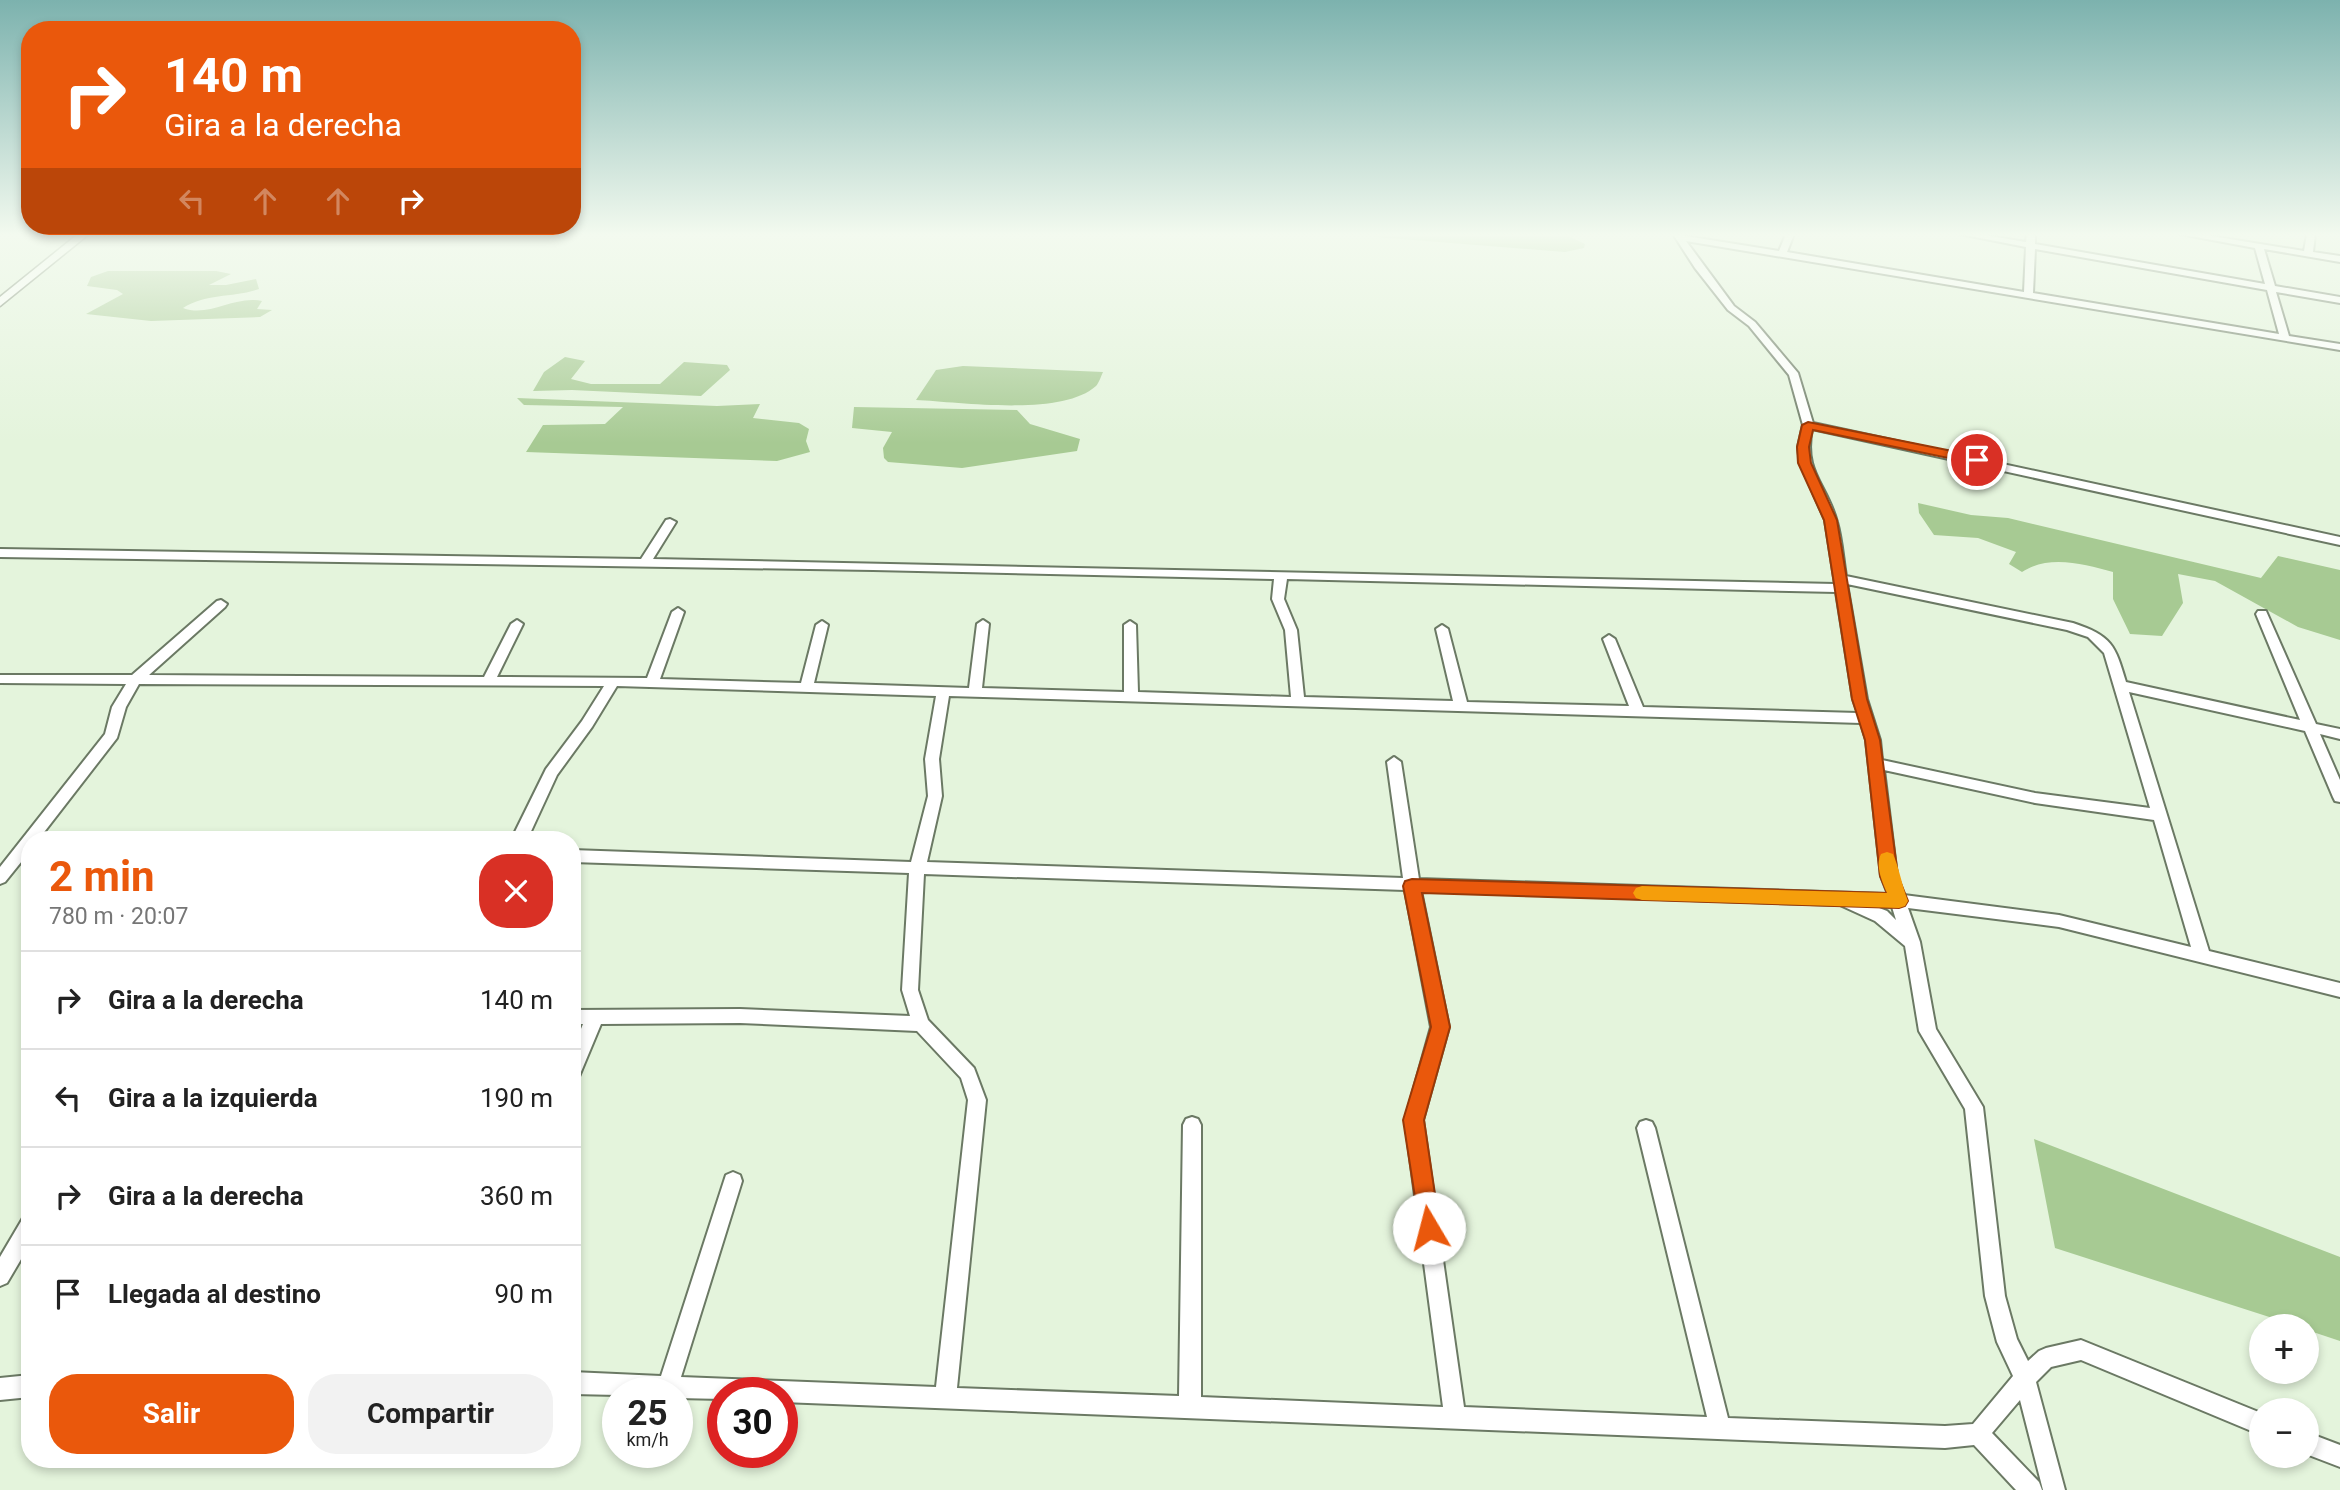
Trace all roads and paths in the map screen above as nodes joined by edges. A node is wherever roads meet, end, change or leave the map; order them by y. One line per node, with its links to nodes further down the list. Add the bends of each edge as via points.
1 (1727, 304): 6 (street, via 1752,324 1794,375)
2 (2084, 304): 4 (street)
3 (2275, 304): 4 (street)
4 (2285, 338): 5 (street)
5 (2340, 347)
6 (1808, 425): 8 (street); 12 (street, via 1805,463 1831,520)
7 (670, 522): 10 (street)
8 (2340, 541)
9 (0, 552): 10 (street)
10 (645, 562): 11 (street)
11 (1281, 575): 12 (street); 32 (street, via 1278,599 1292,630)
12 (1841, 584): 27 (street, via 2093,634 2110,651); 35 (street)
13 (220, 604): 23 (street)
14 (678, 612): 26 (street)
15 (2263, 614): 36 (street)
16 (517, 624): 24 (street)
17 (983, 624): 30 (street)
18 (822, 625): 28 (street)
19 (1130, 625): 31 (street)
20 (1442, 629): 33 (street)
21 (1609, 639): 34 (street)
22 (0, 679): 23 (street)
23 (135, 680): 24 (street); 42 (street, via 119,707 111,735)
24 (488, 682): 25 (street)
25 (613, 682): 26 (street); 43 (street, via 551,773)
26 (652, 683): 28 (street)
27 (2120, 685): 36 (street); 41 (street)
28 (806, 688): 29 (street)
29 (943, 692): 30 (street); 47 (street, via 932,759 935,796)
30 (975, 692): 31 (street)
31 (1131, 697): 32 (street)
32 (1298, 702): 33 (street)
33 (1461, 706): 34 (street)
34 (1638, 711): 35 (street)
35 (1866, 718): 39 (street)
36 (2312, 728): 37 (street); 40 (street)
37 (2340, 734)
38 (1394, 761): 49 (street)
39 (1875, 763): 41 (street, via 2035,798); 51 (street, via 1889,876)
40 (2340, 797)
41 (2160, 815): 53 (street)
42 (37, 831)
43 (523, 831)
44 (21, 849): 46 (street)
45 (581, 856): 47 (street)
46 (6, 863): 48 (street)
47 (917, 870): 49 (street); 57 (street, via 909,990)
48 (0, 878)
49 (1412, 886): 50 (street); 73 (street, via 1440,1027 1414,1120)
50 (1838, 898): 51 (street); 52 (street, via 1881,916)
51 (1899, 901): 52 (street); 53 (street, via 2059,921)
52 (1912, 942): 65 (street, via 1928,1031 1974,1107 1995,1296 2007,1342)
53 (2203, 954): 54 (street)
54 (2340, 990)
55 (581, 1017): 56 (street)
56 (595, 1017): 57 (street, via 740,1016); 58 (street)
57 (921, 1024): 71 (street, via 968,1074 977,1100)
58 (581, 1051)
59 (1192, 1125): 72 (street)
60 (1646, 1128): 75 (street)
61 (733, 1181): 64 (street)
62 (21, 1240): 63 (street)
63 (0, 1276)
64 (671, 1377)
65 (2025, 1378): 74 (street, via 2046,1358 2081,1350); 76 (street); 80 (street)
66 (581, 1383): 67 (street)
67 (602, 1384)
68 (21, 1386): 70 (street)
69 (693, 1387): 71 (street)
70 (0, 1389)
71 (945, 1397): 72 (street)
72 (1190, 1407): 73 (street)
73 (1455, 1417): 75 (street)
74 (2249, 1419)
75 (1720, 1428): 76 (street, via 1945,1437)
76 (1978, 1434): 79 (street)
77 (2319, 1448): 78 (street)
78 (2340, 1456)
79 (2031, 1490)
80 (2054, 1490)

